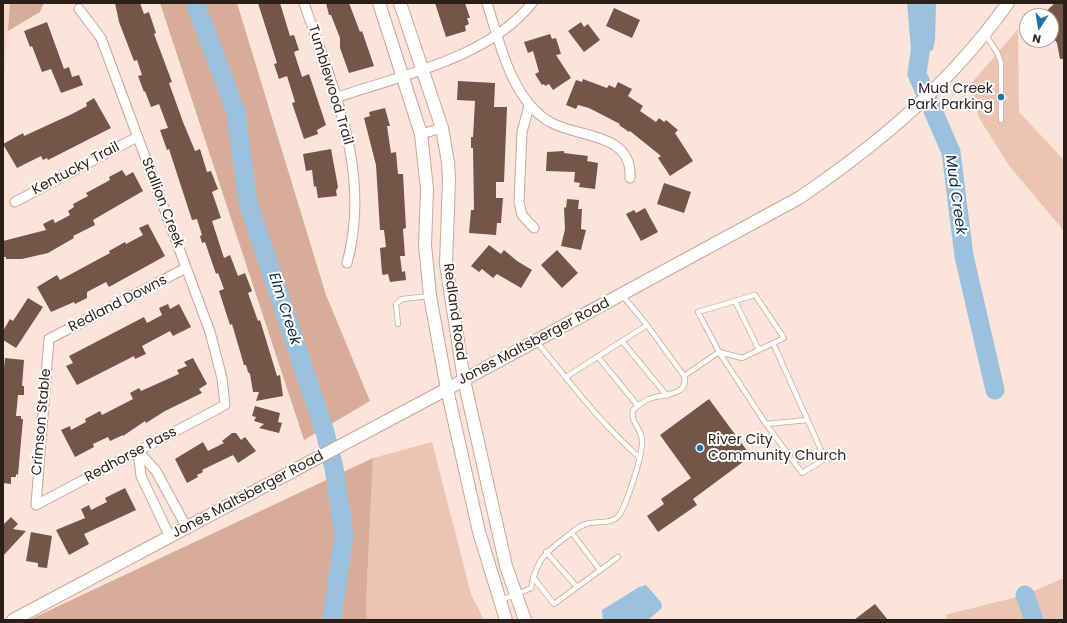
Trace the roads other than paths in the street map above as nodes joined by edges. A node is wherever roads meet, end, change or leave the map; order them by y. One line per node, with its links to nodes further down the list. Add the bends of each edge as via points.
1 (304, 3): 12 (street, Tumblewood Trail)
2 (379, 3): 11 (main road, Redland Road)
3 (400, 3): 10 (main road, Redland Road)
4 (487, 3): 8 (street)
5 (532, 3): 8 (street)
6 (1008, 3): 9 (main road, Jones Maltsberger Road)
7 (78, 9): 17 (street, Stallion Creek, via 101,38)
8 (497, 34): 10 (street, via 464,53); 13 (street, via 520,91)
9 (985, 34): 14 (lane, via 1001,63); 23 (main road, Jones Maltsberger Road, via 956,67 888,132 853,161 799,198)
10 (422, 68): 11 (street); 15 (main road, Redland Road)
11 (402, 75): 12 (street); 16 (main road, Redland Road)
12 (335, 98): 21 (street, Tumblewood Trail, via 349,138 355,177 354,228)
13 (529, 106): 18 (street, via 550,122 604,139 620,150 629,161); 20 (street, via 522,132 519,202 522,215)
14 (1001, 120)
15 (442, 128): 16 (street); 37 (main road, Redland Road, via 449,180 446,264)
16 (421, 134): 24 (main road, Redland Road, via 427,189 425,245)
17 (137, 137): 19 (street, Kentucky Trail); 22 (street, Stallion Creek)
18 (630, 178)
19 (16, 202)
20 (534, 228)
21 (347, 263)
22 (186, 268): 28 (street, Redland Downs); 40 (street, Stallion Creek, via 217,355)
23 (622, 295): 27 (lane); 29 (main road, Jones Maltsberger Road)
24 (430, 296): 26 (lane, via 402,299 396,304); 38 (main road, Redland Road)
25 (735, 301): 31 (lane, via 755,295 784,338); 32 (lane); 33 (lane, via 698,312)
26 (398, 324)
27 (647, 324): 30 (lane); 35 (lane)
28 (49, 339): 46 (street, Crimson Stable)
29 (536, 341): 36 (lane); 37 (main road, Jones Maltsberger Road)
30 (622, 341): 34 (lane); 39 (lane)
31 (773, 343): 32 (lane); 42 (lane)
32 (759, 350): 33 (lane, via 742,358)
33 (719, 352): 35 (lane); 43 (lane)
34 (598, 356): 36 (lane); 41 (lane)
35 (684, 376): 39 (lane, via 684,387)
36 (566, 377): 45 (lane, via 618,439)
37 (464, 380): 38 (main road, Jones Maltsberger Road); 55 (main road, Redland Road, via 506,566)
38 (447, 389): 47 (main road, Jones Maltsberger Road); 56 (main road, Redland Road, via 479,532)
39 (667, 396): 41 (lane, via 649,398)
40 (225, 405): 44 (street, Redhorse Pass)
41 (638, 406): 45 (lane, via 631,416 641,433)
42 (807, 420): 43 (lane); 43 (lane, via 825,459 802,473)
43 (766, 424)
44 (138, 451): 46 (street, Redhorse Pass); 47 (street, via 156,471); 49 (street, via 141,476)
45 (640, 457): 48 (lane, via 618,516 606,522 587,523)
46 (36, 505)
47 (187, 528): 49 (main road, Jones Maltsberger Road)
48 (572, 533): 50 (lane); 52 (lane)
49 (170, 537): 57 (main road, Jones Maltsberger Road)
50 (546, 552): 53 (lane); 54 (lane)
51 (618, 557): 52 (lane)
52 (600, 570): 54 (lane)
53 (533, 577): 54 (lane, via 554,604); 55 (lane, via 530,588)
54 (577, 587)
55 (516, 595): 56 (lane); 59 (main road, Redland Road)
56 (499, 600): 58 (main road, Redland Road)
57 (13, 620)
58 (506, 620)
59 (525, 620)

